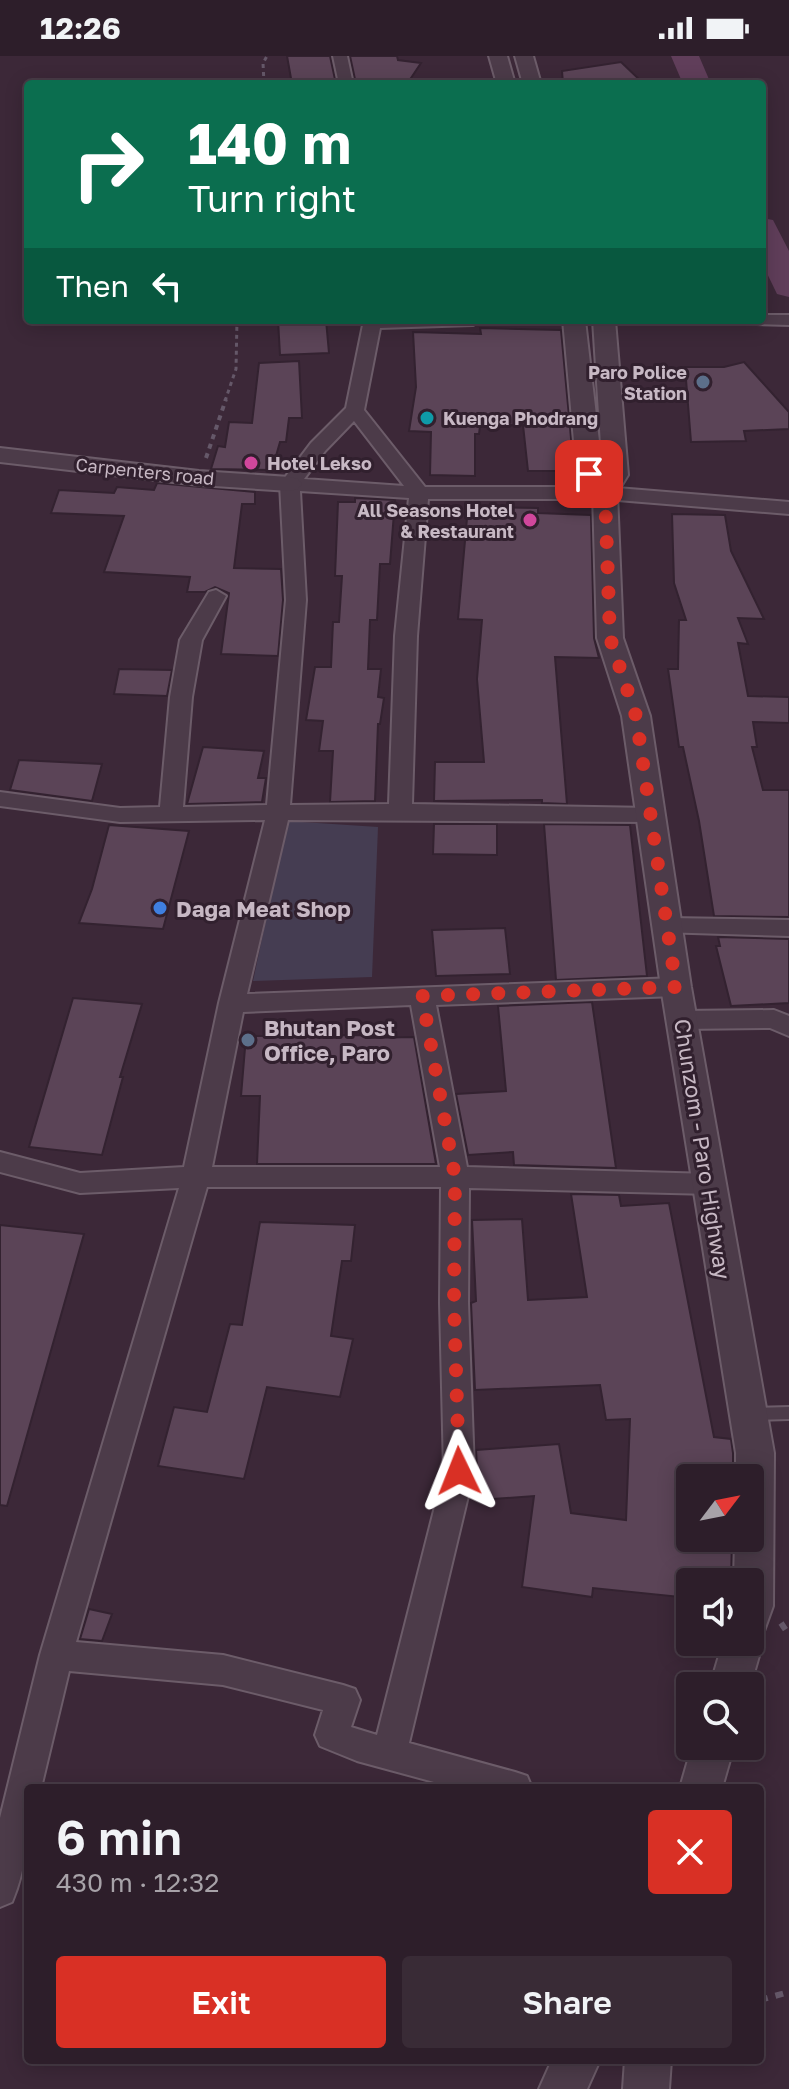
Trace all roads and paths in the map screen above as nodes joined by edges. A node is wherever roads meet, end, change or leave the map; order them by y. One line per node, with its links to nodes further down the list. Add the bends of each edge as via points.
1 (267, 56): 5 (path)
2 (340, 56): 6 (street)
3 (498, 56): 7 (street)
4 (524, 56): 8 (street)
5 (264, 80)
6 (345, 80)
7 (505, 80)
8 (531, 80)
9 (766, 320): 10 (street)
10 (789, 320)
11 (237, 324): 17 (path, via 236,369)
12 (373, 324): 15 (street)
13 (574, 324): 20 (street, Chunzom - Paro Highway, via 589,474)
14 (604, 324): 20 (street, Chunzom - Paro Highway, via 616,475)
15 (355, 410): 18 (street); 19 (street)
16 (0, 455): 17 (street, Carpenters road)
17 (199, 478): 18 (street, Carpenters road)
18 (290, 484): 19 (street); 25 (street, via 296,600)
19 (419, 493): 20 (street); 24 (street, via 406,636)
20 (605, 493): 21 (street); 27 (street, Chunzom - Paro Highway, via 610,638 636,716)
21 (789, 508)
22 (216, 596): 26 (street, via 191,640)
23 (0, 799): 26 (street, via 120,815)
24 (400, 811): 25 (street); 27 (street)
25 (278, 814): 26 (street); 32 (street)
26 (171, 815)
27 (652, 815): 28 (street, Chunzom - Paro Highway)
28 (669, 926): 29 (street); 30 (street, Chunzom - Paro Highway)
29 (789, 928)
30 (676, 987): 31 (street); 33 (street, Chunzom - Paro Highway)
31 (422, 996): 32 (street); 37 (street)
32 (232, 1003): 36 (street)
33 (682, 1020): 34 (street, via 774,1019); 38 (street, Chunzom - Paro Highway)
34 (789, 1027)
35 (0, 1162): 36 (street, via 80,1183)
36 (196, 1177): 37 (street); 42 (street)
37 (455, 1177): 38 (street); 43 (street, via 459,1471)
38 (711, 1184): 40 (street, Chunzom - Paro Highway)
39 (789, 1413): 40 (lane)
40 (746, 1414): 41 (street, Chunzom - Paro Highway, via 755,1453)
41 (753, 1568)
42 (56, 1655): 43 (street, via 223,1670 343,1700 332,1735); 45 (street)
43 (389, 1754): 46 (street)
44 (709, 1760): 47 (street)
45 (25, 1784)
46 (500, 1784)
47 (702, 1784)
48 (24, 1789): 49 (street)
49 (0, 1890)
50 (789, 1992): 51 (path)
51 (764, 1999)
52 (575, 2064): 54 (street)
53 (648, 2064): 55 (street)
54 (562, 2089)
55 (646, 2089)

